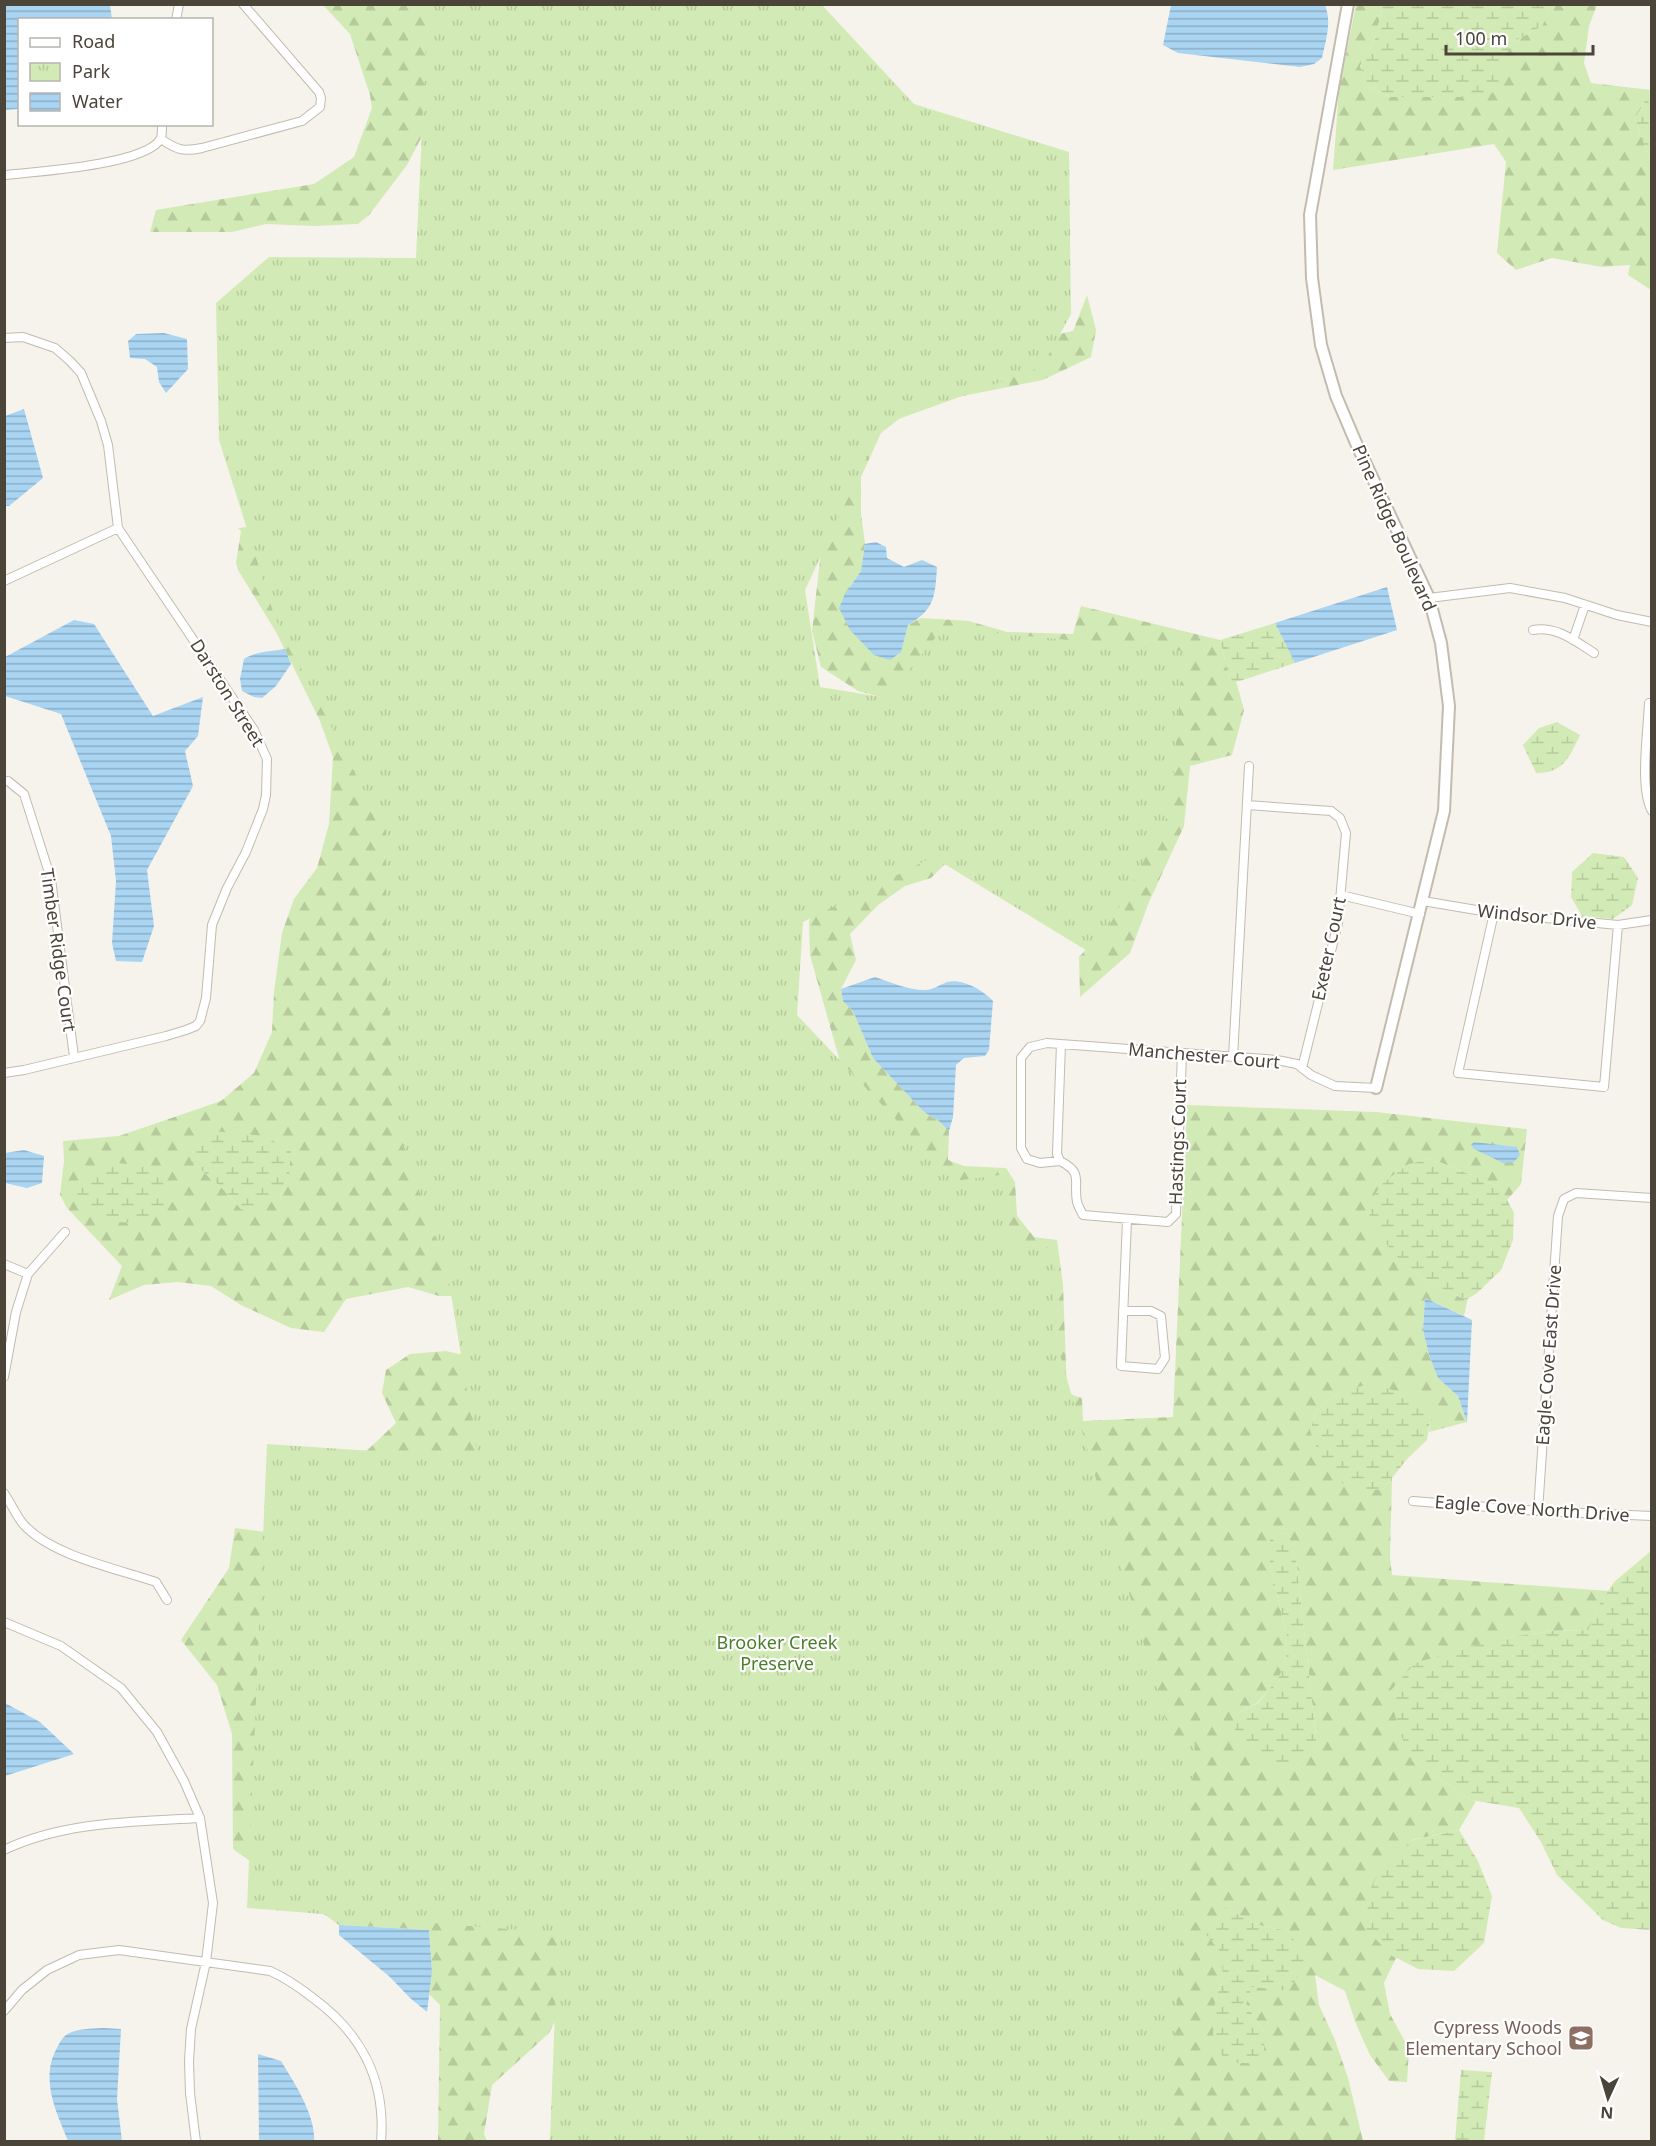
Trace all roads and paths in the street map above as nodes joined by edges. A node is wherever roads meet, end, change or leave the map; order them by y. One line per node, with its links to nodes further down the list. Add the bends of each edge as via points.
1 (243, 4): 4 (street, via 319,92 320,107 302,121 188,151 176,149)
2 (1348, 4): 9 (street, Pine Ridge Boulevard, via 1310,215 1312,278 1321,345 1336,396 1356,443)
3 (162, 126): 4 (street)
4 (161, 139): 5 (street, via 151,148 112,162)
5 (4, 176)
6 (4, 338): 7 (street, Darston Street, via 23,337 54,348 81,373 108,445)
7 (118, 528): 8 (street); 28 (street, Darston Street, via 254,730 267,759 268,782 263,809 212,926 206,999 200,1021 166,1036)
8 (4, 581)
9 (1429, 598): 10 (street, via 1510,588); 21 (street, Pine Ridge Boulevard, via 1441,643 1449,706 1444,811)
10 (1585, 605): 11 (street); 13 (street)
11 (1652, 622)
12 (1533, 630): 13 (street, via 1549,629)
13 (1573, 640): 14 (street)
14 (1594, 653)
15 (1652, 703): 19 (street, via 1645,786)
16 (1249, 766): 18 (street)
17 (8, 781): 28 (street, Timber Ridge Court, via 24,794 51,879)
18 (1247, 805): 20 (street, Exeter Court, via 1331,811 1340,818 1346,833); 29 (street)
19 (1652, 812)
20 (1341, 896): 23 (street); 30 (street, Exeter Court, via 1338,923)
21 (1423, 901): 22 (street, Windsor Drive); 23 (street, Pine Ridge Boulevard)
22 (1494, 913): 25 (street, Windsor Drive); 25 (street, via 1458,1073 1604,1087)
23 (1420, 914): 32 (street, Pine Ridge Boulevard)
24 (1652, 920): 25 (street, Windsor Drive)
25 (1618, 926)
26 (1061, 1044): 27 (street, Manchester Court); 33 (street, via 1057,1154); 33 (street, Manchester Court, via 1030,1047 1021,1058 1021,1148 1026,1159 1040,1163)
27 (1182, 1053): 29 (street, Manchester Court); 35 (street, Hastings Court, via 1176,1214 1168,1222)
28 (74, 1057): 31 (street, Darston Street)
29 (1233, 1057): 30 (street, Manchester Court, via 1277,1060)
30 (1302, 1068): 32 (street, Manchester Court, via 1335,1086)
31 (4, 1073)
32 (1376, 1088)
33 (1060, 1161): 35 (street, Hastings Court, via 1076,1174 1077,1202 1083,1215)
34 (1652, 1197): 43 (street, Eagle Cove East Drive, via 1576,1193 1564,1199 1558,1216)
35 (1127, 1220): 39 (street)
36 (65, 1232): 38 (street)
37 (4, 1264): 38 (street)
38 (28, 1274): 40 (street, via 16,1312)
39 (1123, 1311): 39 (street, via 1121,1366 1158,1369 1164,1358 1161,1316 1151,1311)
40 (4, 1377)
41 (4, 1493): 45 (street, via 22,1523 39,1538 55,1548 156,1582)
42 (1413, 1501): 43 (street, Eagle Cove North Drive)
43 (1538, 1511): 44 (street, Eagle Cove North Drive)
44 (1652, 1516)
45 (167, 1600)
46 (4, 1622): 47 (street, via 61,1646 121,1688 158,1732)
47 (200, 1818): 48 (street, via 74,1828); 49 (street, via 213,1903)
48 (4, 1850)
49 (206, 1962): 50 (street, via 119,1950 79,1955 47,1970); 51 (street, via 191,2029 189,2061); 52 (street, via 270,1971 285,1977 334,2013 362,2047 375,2079 383,2117)
50 (4, 2011)
51 (196, 2142)
52 (381, 2142)

